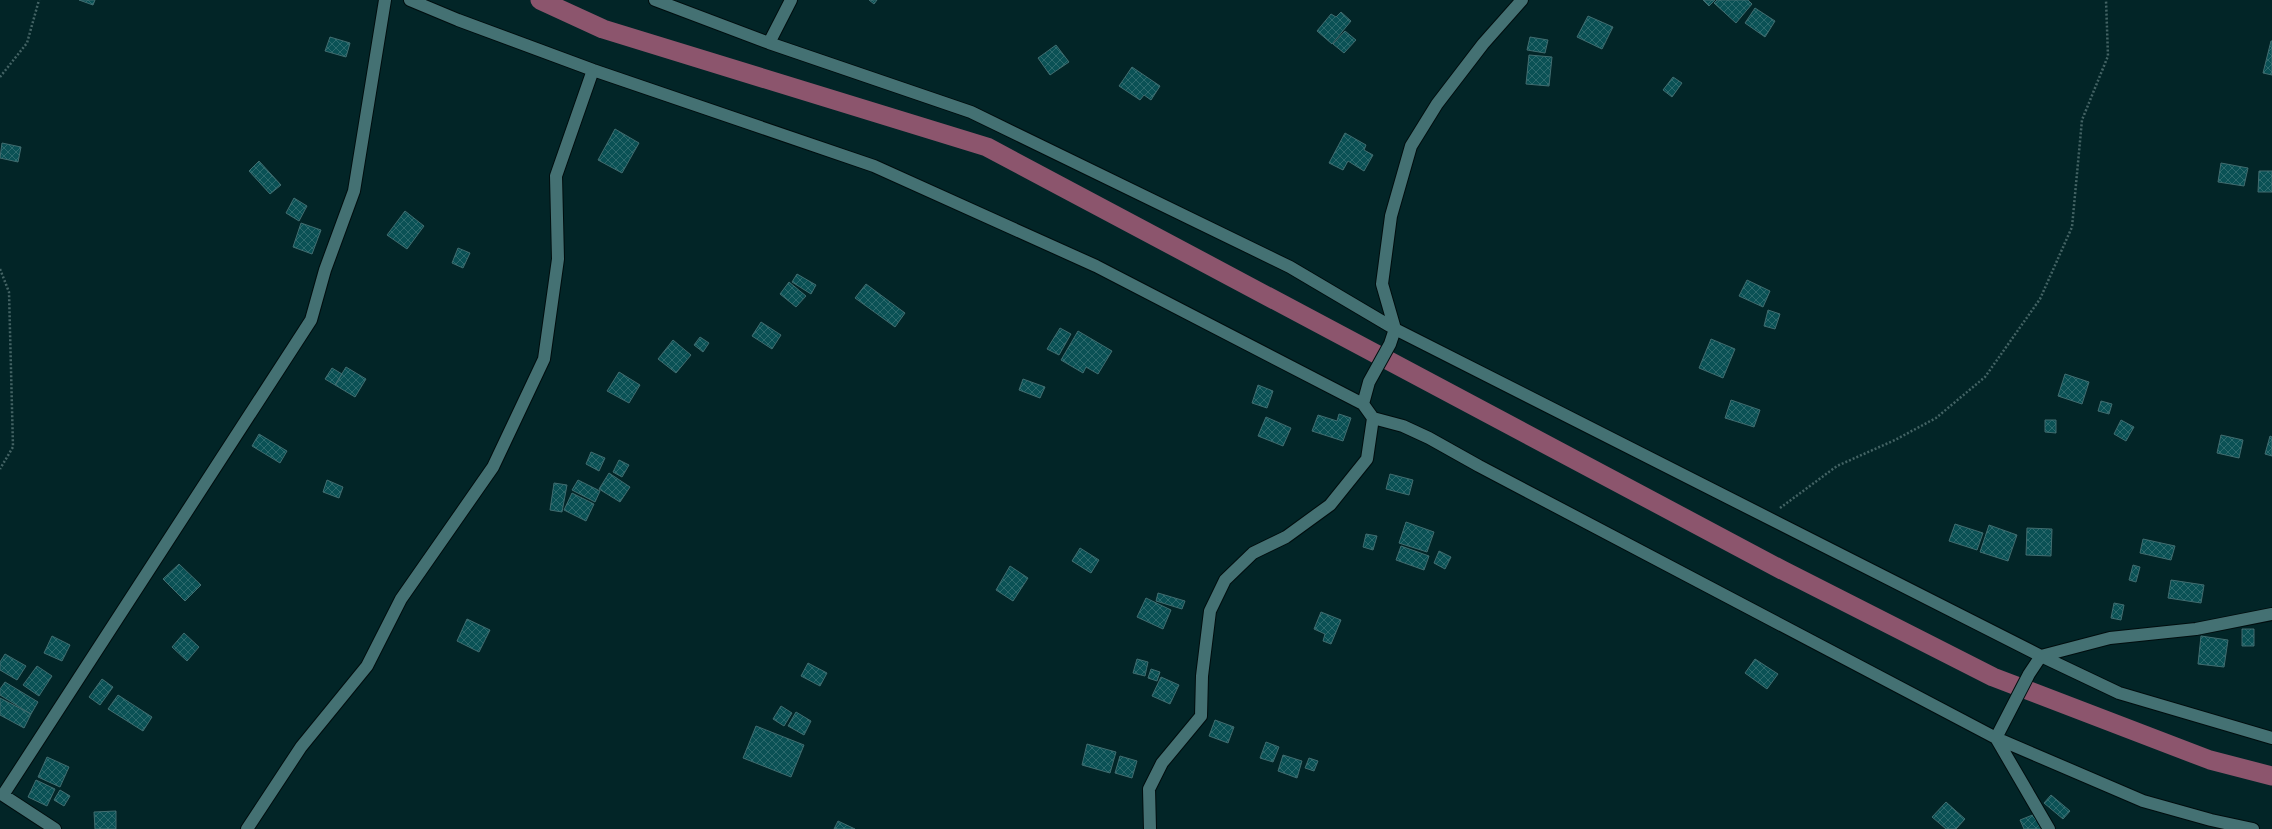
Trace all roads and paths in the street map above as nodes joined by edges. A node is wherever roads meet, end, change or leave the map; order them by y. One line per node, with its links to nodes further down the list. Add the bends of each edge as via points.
1 (39, 0): 10 (path, via 27,44)
2 (384, 0): 21 (street, via 354,192 325,270 311,320)
3 (410, 0): 9 (street)
4 (655, 0): 8 (street)
5 (791, 0): 8 (street)
6 (1522, 0): 12 (street, via 1478,50 1437,104 1411,146 1391,216 1382,284)
7 (2106, 0): 16 (path, via 2108,56 2082,120 2072,227 2040,299 1985,377 1936,418 1837,466)
8 (769, 43): 12 (street, via 971,112 1290,267)
9 (593, 70): 13 (street, via 874,166 1096,266); 23 (street, via 556,176 558,259 544,359 493,467 401,599 367,666 301,747)
10 (0, 77)
11 (0, 269): 15 (path, via 9,292 13,447)
12 (1395, 329): 13 (street, via 1390,344 1369,382); 16 (street)
13 (1363, 404): 14 (street)
14 (1373, 418): 19 (street, via 1403,426 1429,438); 24 (street, via 1367,459 1330,505 1286,537 1253,553 1225,580 1210,611 1202,676 1201,716 1162,764 1149,789)
15 (0, 469)
16 (1766, 518): 18 (street)
17 (2272, 614): 18 (street, via 2196,629 2110,638)
18 (2041, 656): 19 (street, via 2002,722); 20 (street, via 2119,693)
19 (1996, 738): 25 (street); 26 (street, via 2143,801)
20 (2272, 738)
21 (2, 794): 22 (street)
22 (55, 829)
23 (247, 829)
24 (1150, 829)
25 (2049, 829)
26 (2253, 829)

